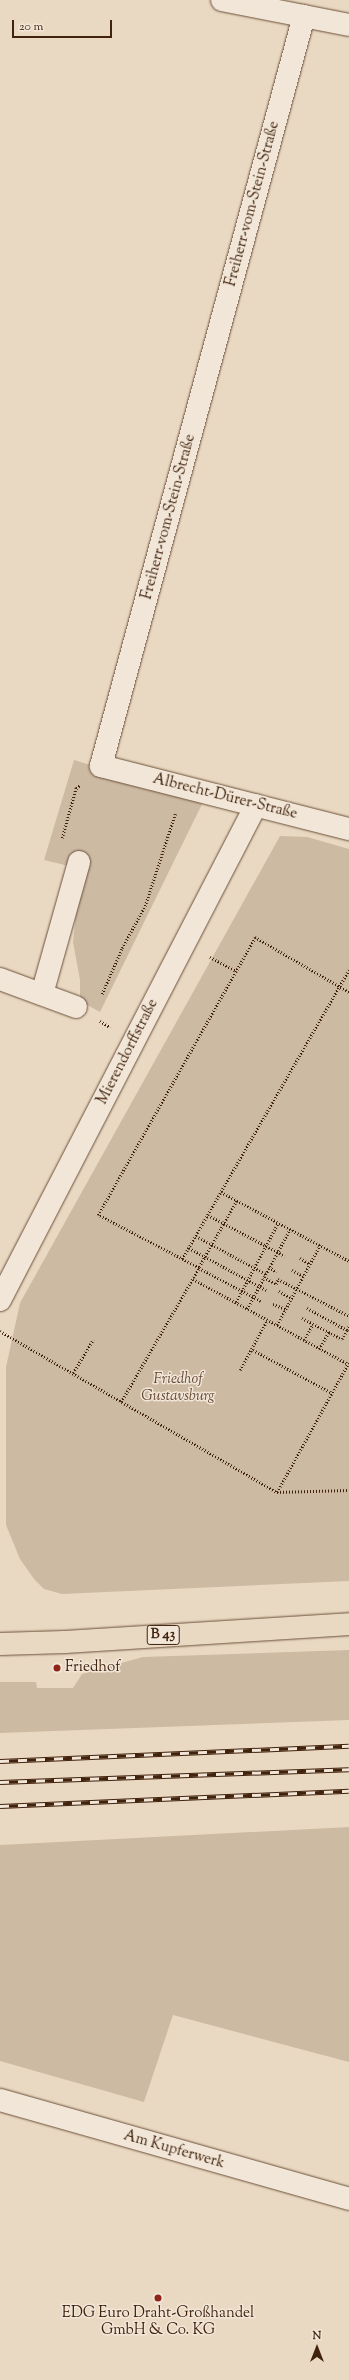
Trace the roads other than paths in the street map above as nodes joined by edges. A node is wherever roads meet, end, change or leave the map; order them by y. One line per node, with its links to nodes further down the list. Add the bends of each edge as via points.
1 (222, 0): 2 (street)
2 (304, 16): 3 (street); 4 (street, Freiherr-vom-Stein-Straße)
3 (349, 25)
4 (101, 766): 5 (street, Albrecht-Dürer-Straße)
5 (256, 805): 6 (street, Albrecht-Dürer-Straße); 11 (street, Mierendorffstraße)
6 (349, 829)
7 (79, 862): 9 (street)
8 (0, 979): 9 (street)
9 (42, 994): 10 (street)
10 (84, 1012)
11 (0, 1300)
12 (349, 1624): 13 (main road, B 43, via 75,1642)
13 (0, 1644)
14 (0, 2100): 15 (street, Am Kupferwerk)
15 (349, 2199)

